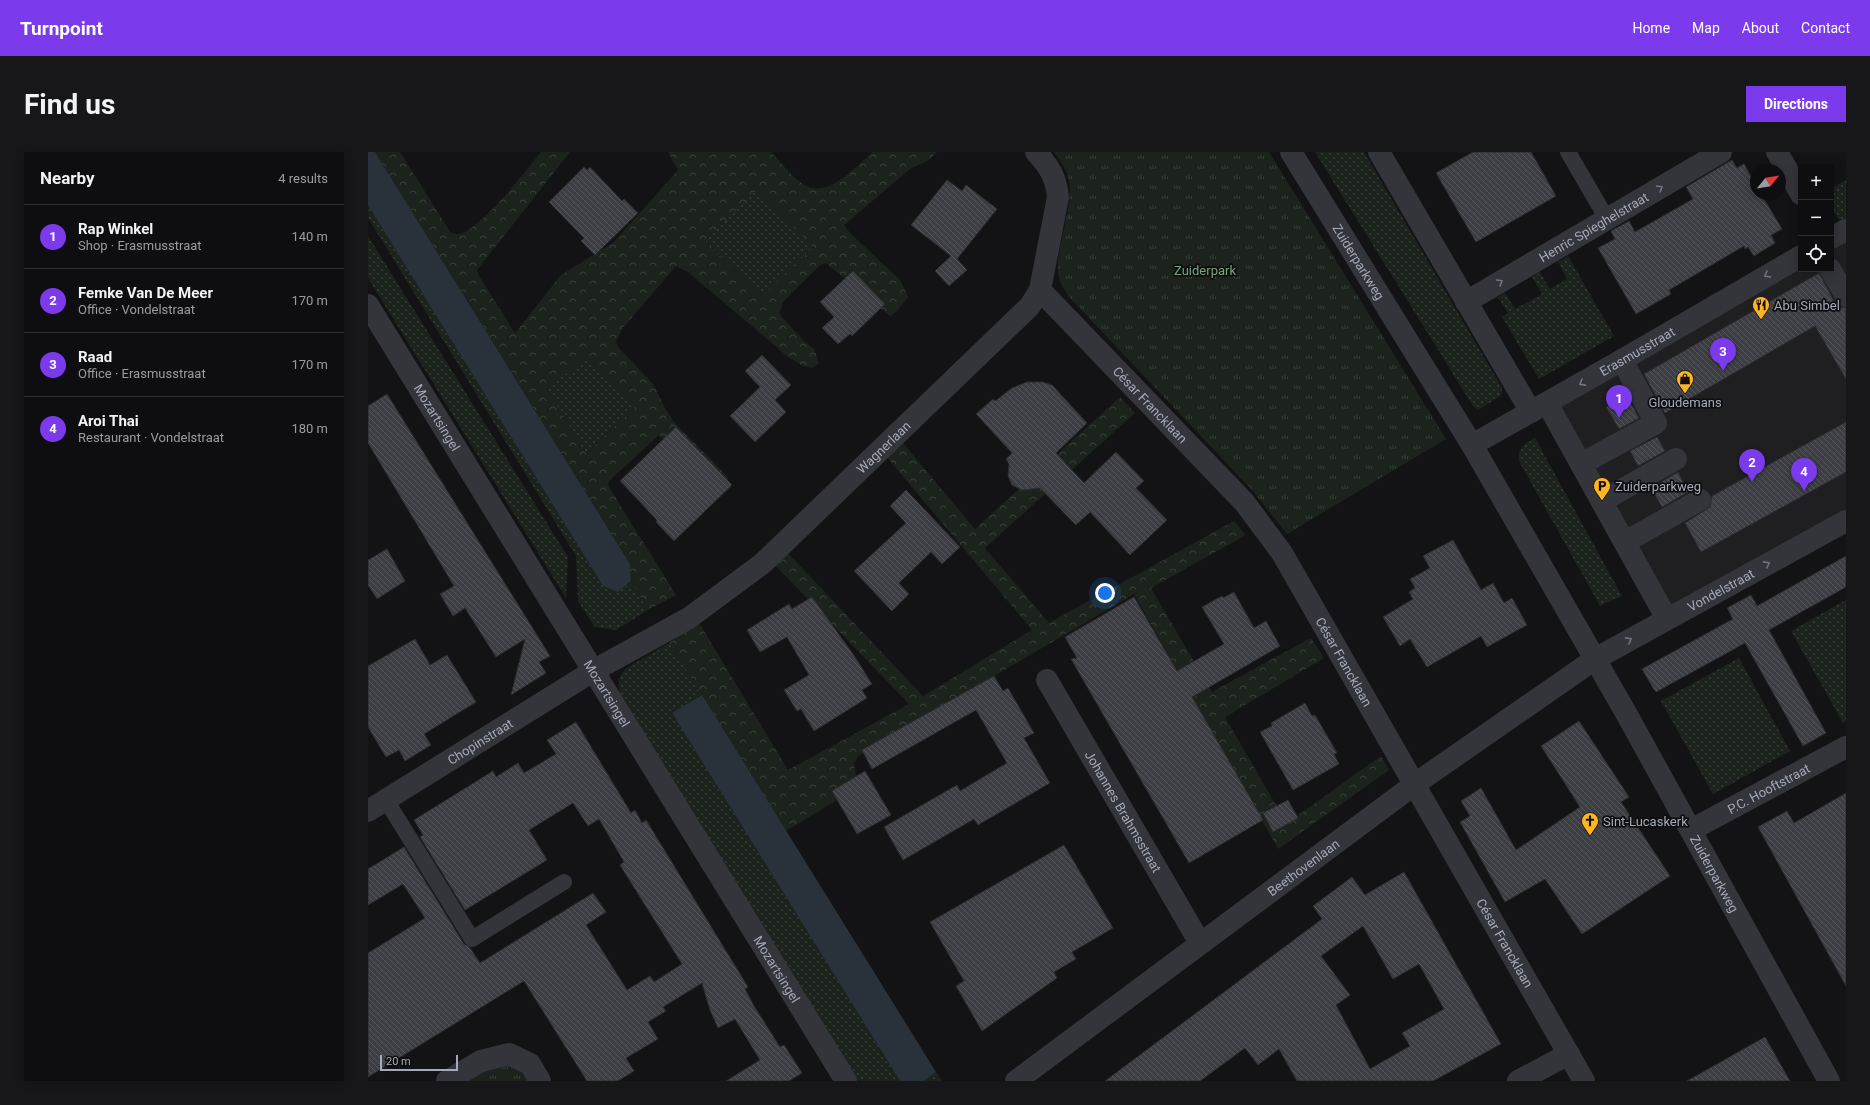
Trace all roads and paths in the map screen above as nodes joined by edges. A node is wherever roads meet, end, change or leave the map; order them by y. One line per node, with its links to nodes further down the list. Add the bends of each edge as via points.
1 (1036, 152): 13 (street, Wagnerlaan, via 1052,171 1058,197)
2 (1291, 152): 19 (street, Zuiderparkweg)
3 (1379, 152): 15 (street)
4 (1568, 152): 8 (lane)
5 (1721, 152): 8 (street, Henric Spieghelstraat, one-way to 5)
6 (1777, 152): 7 (street)
7 (1798, 189)
8 (1607, 219): 15 (street, Henric Spieghelstraat, one-way to 8)
9 (1846, 230): 10 (street)
10 (1834, 236)
11 (1798, 258): 17 (street, Erasmusstraat, one-way to 17)
12 (1832, 272): 14 (street)
13 (1040, 290): 28 (street, Wagnerlaan, via 1030,306 763,563 689,618); 31 (street, César Francklaan, via 1244,502 1282,553)
14 (1846, 296)
15 (1466, 302): 18 (street)
16 (368, 305): 28 (street, Mozartsingel)
17 (1622, 360): 18 (street, Erasmusstraat, one-way to 18); 21 (street, via 1656,423)
18 (1539, 407): 19 (street, Erasmusstraat); 21 (street)
19 (1472, 445): 27 (street, Zuiderparkweg)
20 (1676, 459): 23 (street)
21 (1581, 464): 23 (street)
22 (1700, 500): 25 (street)
23 (1602, 502): 25 (street)
24 (1846, 521): 26 (street, Vondelstraat, one-way to 24)
25 (1625, 542): 26 (street)
26 (1667, 619): 27 (street, Vondelstraat, one-way to 26)
27 (1595, 660): 31 (street, Beethovenlaan); 33 (street, Zuiderparkweg)
28 (593, 671): 32 (street, Chopinstraat); 39 (street, Mozartsingel)
29 (1047, 680): 35 (street, Johannes Brahmsstraat)
30 (1846, 747): 33 (street, P.C. Hooftstraat)
31 (1415, 784): 35 (street, Beethovenlaan); 36 (street, César Francklaan)
32 (373, 806): 34 (lane, via 472,939)
33 (1691, 830): 43 (street, Zuiderparkweg)
34 (564, 882)
35 (1200, 943): 40 (street, Beethovenlaan)
36 (1569, 1054): 41 (street); 42 (street, César Francklaan)
37 (447, 1081): 38 (street, via 481,1061 509,1054 530,1064)
38 (540, 1081)
39 (846, 1081)
40 (1016, 1081)
41 (1518, 1081)
42 (1584, 1081)
43 (1829, 1081)

